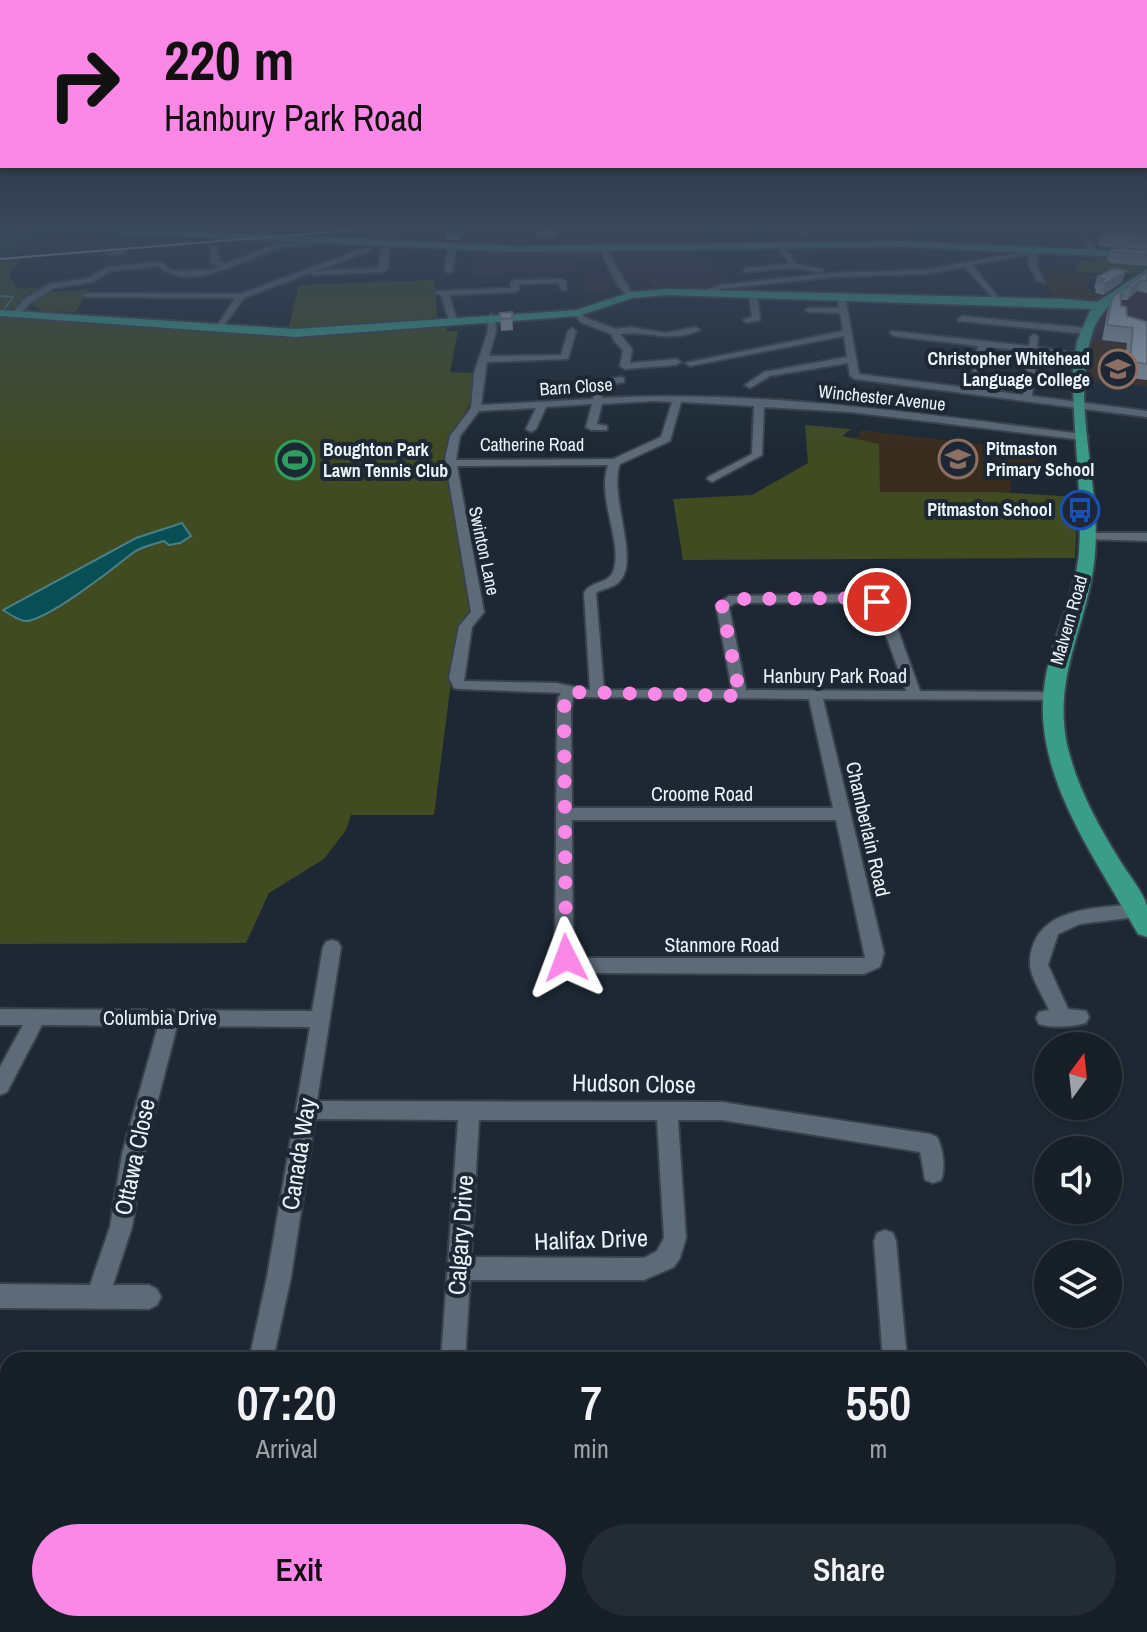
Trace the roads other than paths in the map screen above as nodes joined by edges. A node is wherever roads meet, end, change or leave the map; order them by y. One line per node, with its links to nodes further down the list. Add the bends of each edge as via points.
1 (29, 300): 16 (street)
2 (104, 300): 11 (street)
3 (238, 300): 21 (street)
4 (444, 300): 19 (street)
5 (616, 300): 15 (main road)
6 (754, 300): 20 (street, via 756,320)
7 (842, 300): 14 (street)
8 (950, 300): 10 (main road)
9 (1108, 300): 12 (main road, Malvern Road)
10 (998, 302): 12 (main road)
11 (104, 305)
12 (1097, 308): 24 (main road, Malvern Road)
13 (809, 310): 14 (street)
14 (843, 311): 26 (street)
15 (578, 313): 17 (main road); 25 (street)
16 (8, 314): 21 (main road)
17 (491, 317): 19 (main road); 32 (street, Swinton Lane)
18 (962, 319): 24 (street)
19 (453, 320): 21 (main road, via 295,333)
20 (747, 320)
21 (219, 329)
22 (688, 329): 25 (street, via 665,336)
23 (572, 331): 32 (street, via 562,358)
24 (1086, 331): 31 (main road, Malvern Road)
25 (615, 332): 37 (street, via 628,349)
26 (846, 333): 33 (street); 35 (street)
27 (894, 333): 29 (street)
28 (1034, 337): 30 (street)
29 (983, 344): 30 (street); 40 (street)
30 (1031, 350): 31 (street); 41 (street)
31 (1081, 355): 46 (main road, Malvern Road)
32 (483, 359): 47 (street, Swinton Lane)
33 (853, 359): 39 (street, via 767,374); 40 (street, via 855,376)
34 (669, 362): 37 (street)
35 (690, 363)
36 (612, 366): 37 (street)
37 (625, 366)
38 (621, 380): 43 (street, via 598,384)
39 (750, 385)
40 (974, 391): 41 (street)
41 (1027, 398): 46 (street)
42 (677, 400): 43 (street, Barn Close); 44 (street, Winchester Avenue); 52 (street, via 666,439)
43 (596, 402): 45 (street, Barn Close); 49 (street, via 591,427)
44 (759, 404): 51 (street, Winchester Avenue, via 850,409); 54 (street, via 757,455)
45 (542, 405): 47 (street, Barn Close); 50 (street)
46 (1081, 405): 48 (street); 51 (main road, Malvern Road)
47 (476, 408): 53 (street, Swinton Lane, via 455,436)
48 (1147, 414)
49 (603, 428)
50 (531, 429)
51 (1083, 437): 55 (main road, Malvern Road)
52 (615, 462): 53 (street, Catherine Road); 58 (street, via 610,475 619,574 590,593)
53 (450, 463): 57 (street, Swinton Lane, via 478,612 466,626 459,685 556,687)
54 (712, 479)
55 (1087, 537): 56 (street); 62 (main road, Malvern Road, via 1080,596 1060,648)
56 (1147, 537)
57 (570, 692): 58 (street, Hanbury Park Road); 63 (street, via 564,710)
58 (597, 694): 60 (street, Hanbury Park Road)
59 (914, 695): 60 (street, via 881,606 866,598 733,599 722,605); 61 (street, Hanbury Park Road); 62 (street, Hanbury Park Road)
60 (740, 696): 61 (street, Hanbury Park Road)
61 (815, 696): 64 (street, Chamberlain Road)
62 (1053, 696): 65 (main road, Malvern Road, via 1054,731 1079,804)
63 (563, 814): 64 (street, Croome Road); 67 (street, Stanmore Road, via 564,951 569,963)
64 (842, 814): 67 (street, Chamberlain Road, via 875,953 874,962)
65 (1143, 919): 71 (street, via 1078,917 1052,929 1039,965)
66 (332, 947): 72 (street, Canada Way)
67 (864, 967)
68 (0, 1017): 69 (street, Columbia Drive)
69 (37, 1017): 70 (street, Columbia Drive); 73 (street)
70 (170, 1017): 72 (street, Columbia Drive); 81 (street, Ottawa Close, via 136,1139 121,1227)
71 (1063, 1017)
72 (319, 1019): 76 (street, Canada Way)
73 (0, 1086)
74 (469, 1109): 75 (street, Hudson Close); 76 (street, Hudson Close); 79 (street, Calgary Drive)
75 (667, 1109): 77 (street, Hudson Close, via 722,1111 930,1144); 79 (street, Halifax Drive, via 675,1238 670,1257 661,1264 644,1269)
76 (307, 1110): 83 (street, Canada Way)
77 (933, 1173)
78 (885, 1241): 85 (street)
79 (459, 1268): 84 (street, Calgary Drive)
80 (0, 1296): 81 (street)
81 (97, 1297): 82 (street)
82 (149, 1297)
83 (263, 1352)
84 (454, 1352)
85 (894, 1352)

